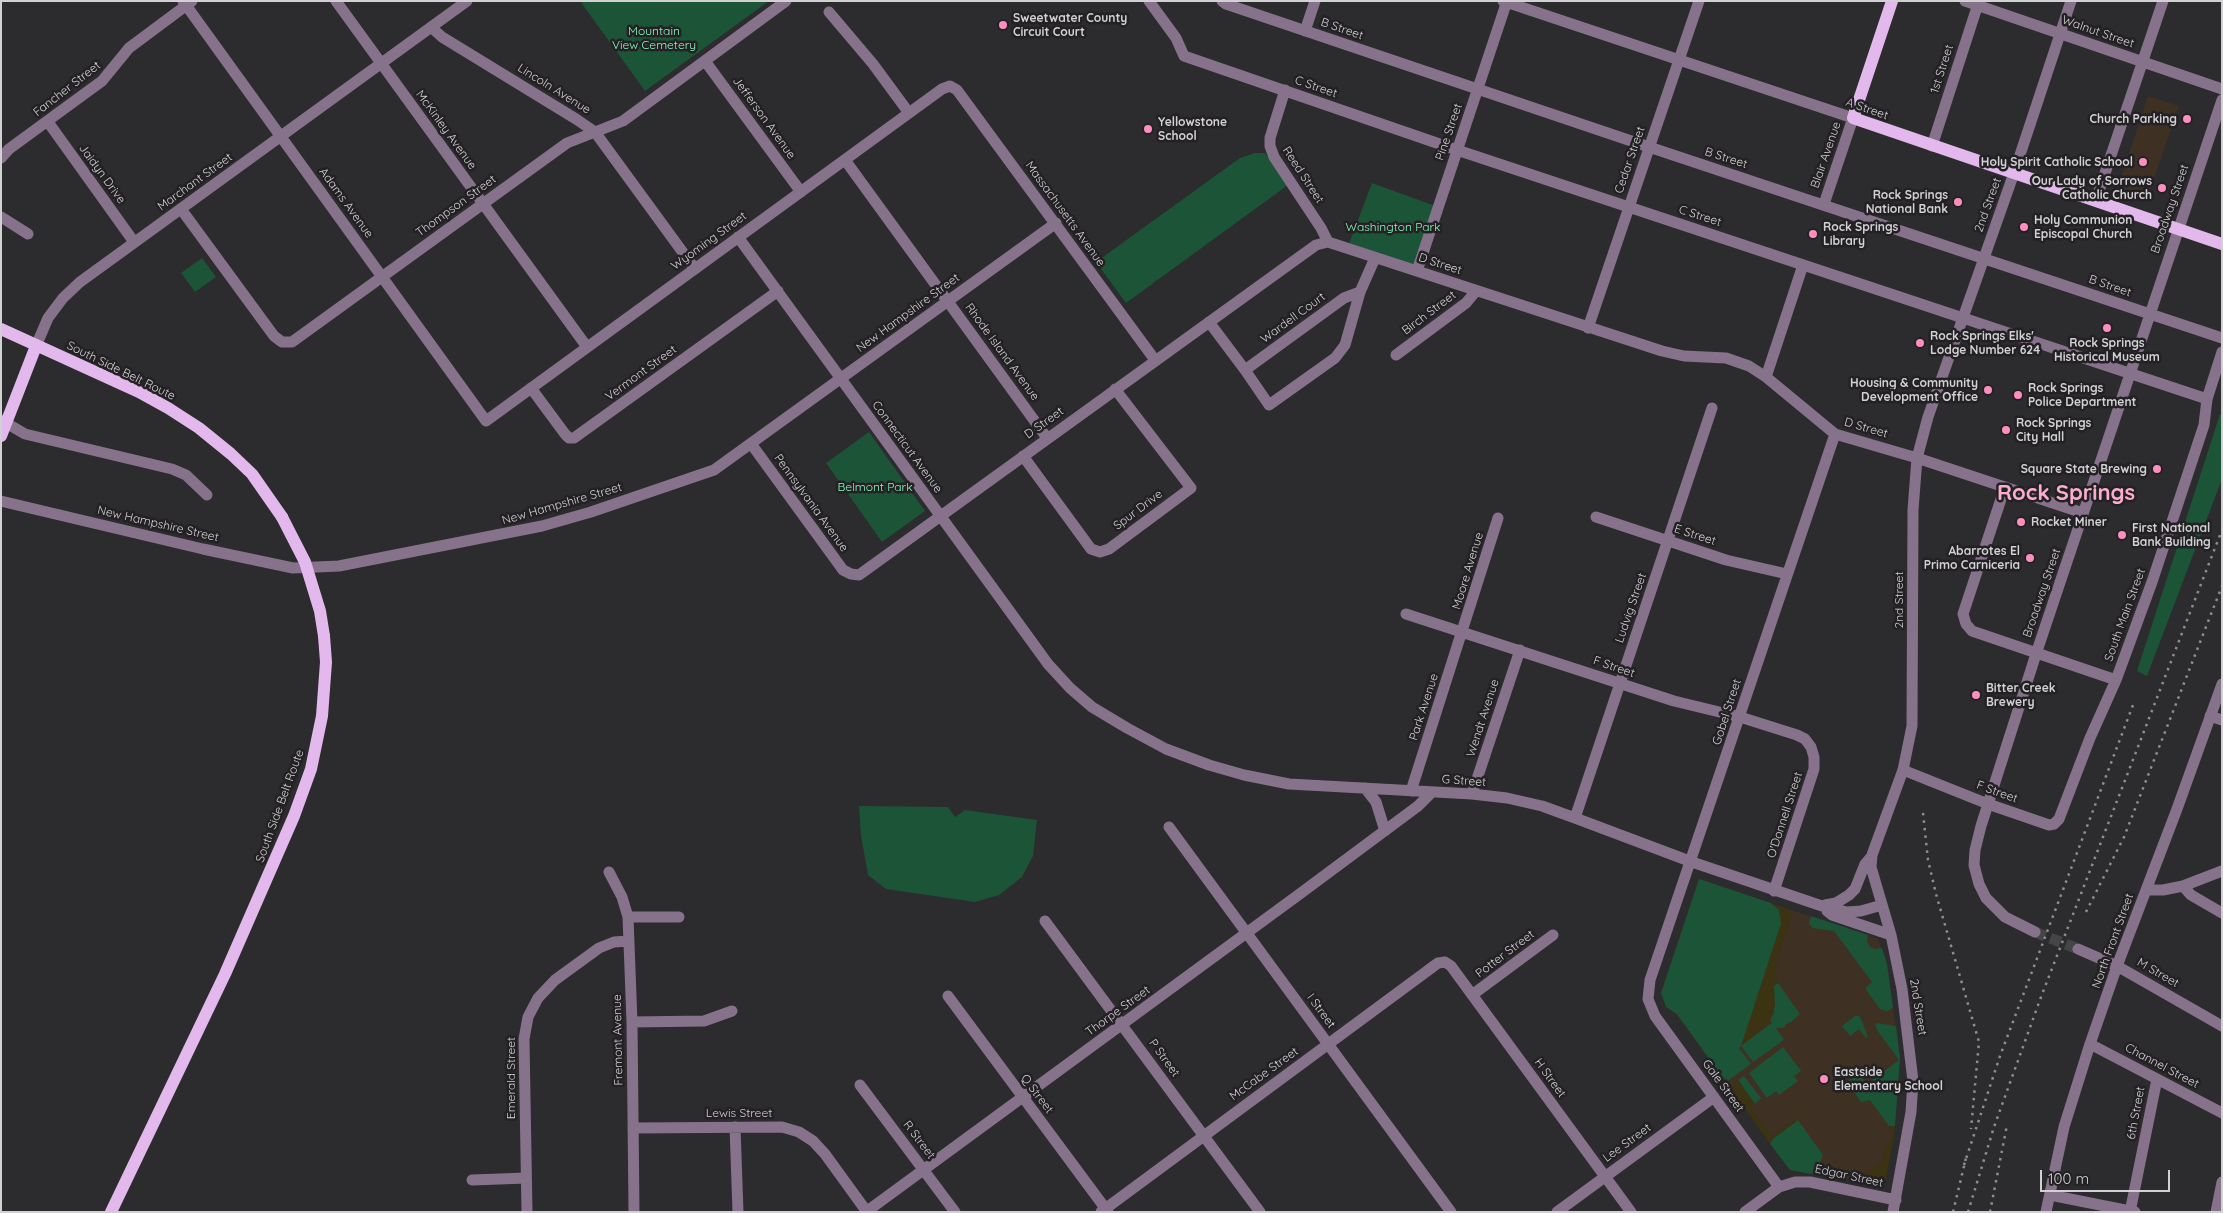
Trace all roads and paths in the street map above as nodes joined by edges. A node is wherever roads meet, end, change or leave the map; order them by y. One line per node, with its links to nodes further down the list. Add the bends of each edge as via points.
1 (336, 1): 22 (street, McKinley Avenue)
2 (467, 1): 16 (street, Marchant Street)
3 (786, 1): 19 (street, Thompson Street)
4 (1149, 1): 26 (street, C Street, via 1176,38 1184,56)
5 (1222, 1): 17 (street, B Street)
6 (1315, 1): 17 (street)
7 (1699, 1): 20 (street, Cedar Street)
8 (1892, 1): 29 (main road, Blair Avenue)
9 (1964, 1): 14 (street, Walnut Street)
10 (2071, 1): 18 (street, 2nd Street)
11 (2163, 1): 21 (street)
12 (1505, 2): 20 (street, A Street); 24 (street, Pine Street)
13 (187, 3): 30 (street, Fancher Street, via 128,48 102,81); 32 (street, Adams Avenue)
14 (1978, 3): 18 (street, Walnut Street); 33 (street, 1st Street)
15 (829, 12): 28 (street)
16 (431, 27): 22 (street, Marchant Street); 31 (street, Lincoln Avenue)
17 (1305, 31): 24 (street, B Street)
18 (2060, 34): 21 (street, Walnut Street); 38 (street, 2nd Street)
19 (705, 60): 31 (street, Thompson Street, via 623,121); 39 (street, Jefferson Avenue)
20 (1679, 61): 29 (street, A Street); 34 (street, Cedar Street)
21 (2143, 62): 25 (street, Walnut Street); 40 (street)
22 (381, 64): 32 (street, Marchant Street); 41 (street, McKinley Avenue)
23 (950, 86): 28 (street, Wyoming Street); 46 (street, Massachusetts Avenue, via 957,90)
24 (1477, 89): 34 (street, B Street); 35 (street, Pine Street)
25 (2222, 89)
26 (1285, 90): 35 (street, C Street); 51 (street, Reed Street, via 1270,146)
27 (2222, 100): 47 (street, Broadway Street)
28 (909, 113): 37 (street, Wyoming Street)
29 (1853, 118): 33 (main road, A Street); 42 (street, Blair Avenue)
30 (48, 122): 36 (street, Fancher Street); 50 (street, Jaidyn Drive)
31 (594, 132): 41 (street, Thompson Street, via 567,143); 56 (street, Lincoln Avenue)
32 (281, 137): 44 (street, Marchant Street); 58 (street, Adams Avenue)
33 (1932, 146): 38 (main road, A Street)
34 (1649, 147): 42 (street, B Street); 43 (street, Cedar Street)
35 (1457, 150): 43 (street, C Street); 57 (street, Pine Street)
36 (1, 158)
37 (845, 160): 39 (street, Wyoming Street); 62 (street, Rhode Island Avenue)
38 (2014, 173): 40 (main road, A Street); 54 (street, 2nd Street)
39 (801, 192): 49 (street, Wyoming Street)
40 (2096, 200): 47 (main road, A Street)
41 (483, 203): 58 (street, Thompson Street); 70 (street, McKinley Avenue)
42 (1824, 204): 54 (street, B Street)
43 (1629, 207): 55 (street, C Street); 66 (street, Cedar Street)
44 (181, 209): 50 (street, Marchant Street); 58 (street, Thompson Street, via 274,336 282,342 292,342)
45 (1, 217): 48 (street)
46 (1056, 224): 62 (street, New Hampshire Street); 73 (street, Massachusetts Avenue)
47 (2179, 228): 52 (main road, A Street); 63 (street, Broadway Street)
48 (28, 234)
49 (738, 237): 56 (street, Wyoming Street); 59 (street, Connecticut Avenue)
50 (134, 242): 69 (street, Marchant Street, via 63,298 48,318)
51 (1328, 242): 53 (street, D Street); 65 (street, D Street, via 1316,245)
52 (2222, 244)
53 (1375, 258): 57 (street, D Street); 61 (street)
54 (1984, 258): 63 (street, B Street); 64 (street, 2nd Street)
55 (1803, 265): 64 (street, C Street); 76 (street)
56 (694, 269): 70 (street, Wyoming Street)
57 (1416, 271): 60 (street, D Street)
58 (382, 276): 83 (street, Adams Avenue)
59 (778, 291): 77 (street, Connecticut Avenue); 78 (street, Vermont Street, via 574,438 565,434)
60 (1476, 291): 66 (street, D Street); 72 (street, Birch Street, via 1466,303)
61 (1360, 292): 74 (street, Wardell Court, via 1344,298); 74 (street, via 1344,345 1335,358 1269,405)
62 (948, 302): 77 (street, New Hampshire Street); 86 (street, Rhode Island Avenue)
63 (2150, 314): 68 (street, B Street); 75 (street, Broadway Street)
64 (1963, 320): 75 (street, C Street); 89 (street, 2nd Street, via 1928,417)
65 (1209, 322): 73 (street, D Street); 74 (street)
66 (1588, 328): 76 (street, D Street, via 1662,352 1726,358 1749,366)
67 (1, 329): 69 (main road, South Side Belt Route)
68 (2222, 338)
69 (36, 346): 82 (main road, Marchant Street); 170 (main road, South Side Belt Route, bridge, via 168,408 199,428 252,474 282,517 305,562 324,636 325,689 311,769 273,867 225,974)
70 (587, 347): 78 (street, Wyoming Street)
71 (2222, 352): 80 (street, South Main Street)
72 (1396, 355)
73 (1155, 360): 79 (street, D Street)
74 (1245, 370)
75 (2131, 375): 80 (street, C Street); 93 (street, Broadway Street)
76 (1766, 377): 84 (street, D Street)
77 (841, 379): 87 (street, New Hampshire Street); 94 (street, Connecticut Avenue)
78 (531, 388): 83 (street, Wyoming Street)
79 (1115, 389): 86 (street, D Street); 88 (street, Spur Drive, via 1191,488 1109,549 1100,552 1091,548)
80 (2207, 399): 105 (street, South Main Street, via 2204,425)
81 (1712, 408): 97 (street, Ludvig Street)
82 (4, 421): 85 (main road, Marchant Street); 91 (street, via 26,434 172,469 186,475)
83 (486, 421)
84 (1835, 434): 89 (street, D Street); 99 (street, Gobel Street)
85 (1, 436)
86 (1047, 438): 88 (street, D Street)
87 (752, 444): 92 (street, New Hampshire Street, via 714,470 591,512 502,535 326,568 293,568 254,561); 98 (street, Pennsylvania Avenue, via 843,570)
88 (1023, 456): 94 (street, D Street)
89 (1917, 458): 90 (street, D Street); 112 (street, 2nd Street, via 1913,510 1912,726)
90 (2005, 487): 93 (street, D Street); 103 (street, via 1963,614 1972,631)
91 (207, 495)
92 (1, 501)
93 (2083, 513): 103 (street, Broadway Street)
94 (940, 515): 98 (street, D Street, via 859,575); 104 (street, Connecticut Avenue)
95 (1596, 517): 97 (street, E Street)
96 (1498, 518): 101 (street, Moore Avenue)
97 (1669, 541): 99 (street, E Street, via 1726,560); 106 (street, Ludvig Street)
98 (851, 574)
99 (1787, 574): 108 (street, Gobel Street)
100 (1406, 614): 101 (street, F Street)
101 (1463, 632): 102 (street, F Street); 114 (street, Park Avenue)
102 (1520, 650): 106 (street, F Street); 116 (street, Wendt Avenue)
103 (2036, 654): 105 (street); 117 (street, Broadway Street)
104 (1055, 672): 113 (street, G Street, via 1092,707 1166,749 1244,775 1289,784)
105 (2116, 680): 119 (street, South Main Street, via 2059,819)
106 (1620, 684): 108 (street, F Street, via 1674,701); 118 (street, Ludvig Street)
107 (2222, 684): 109 (street, North Front Street)
108 (1740, 716): 111 (street, F Street, via 1796,734); 123 (street, Gobel Street)
109 (2210, 716): 110 (street); 127 (street, North Front Street)
110 (2222, 720)
111 (1811, 747): 128 (street, O'Donnell Street, via 1814,769)
112 (1903, 770): 117 (street, F Street); 122 (street, 2nd Street)
113 (1365, 788): 114 (street, G Street); 121 (street, via 1376,802)
114 (1411, 791): 115 (street, G Street)
115 (1432, 792): 116 (street, G Street); 121 (street, Thorpe Street)
116 (1472, 794): 118 (street, G Street, via 1533,804)
117 (1988, 804): 119 (street, F Street); 135 (street, Broadway Street, via 1975,850 1974,865 1979,884 1986,898 2005,917)
118 (1575, 818): 123 (street, G Street)
119 (2054, 824)
120 (1169, 828): 136 (street, I Street)
121 (1385, 831): 136 (street, Thorpe Street)
122 (1872, 855): 129 (street, 2nd Street, via 1871,867); 130 (street, via 1855,889 1836,903)
123 (1692, 862): 128 (street, G Street); 145 (street, Gobel Street, via 1650,980)
124 (2222, 871): 126 (street)
125 (609, 872): 132 (street, Fremont Avenue)
126 (2184, 886): 127 (street); 131 (street, via 2191,895)
127 (2146, 890): 142 (street, North Front Street)
128 (1774, 891): 130 (street, G Street)
129 (1882, 905): 130 (street, G Street, via 1847,912); 138 (street, 2nd Street)
130 (1822, 906): 138 (street, via 1832,915)
131 (2222, 913)
132 (628, 917): 133 (street); 139 (street, Fremont Avenue)
133 (680, 917)
134 (1045, 922): 148 (street, P Street)
135 (2035, 932)
136 (1247, 933): 148 (street, Thorpe Street); 150 (street, I Street)
137 (1553, 935): 143 (street, Potter Street)
138 (1891, 935): 167 (street, 2nd Street, via 1902,989 1913,1081)
139 (629, 941): 147 (street, Fremont Avenue); 162 (street, Emerald Street, via 599,948 554,980 538,998 528,1017 524,1040)
140 (2078, 949): 142 (street, M Street)
141 (1446, 962): 143 (street, H Street); 150 (street, McCabe Street, via 1438,963)
142 (2117, 966): 149 (street, M Street); 151 (street, North Front Street)
143 (1472, 995): 161 (street, H Street)
144 (948, 996): 155 (street, Q Street)
145 (1648, 999): 154 (street, Gale Street, via 1655,1016)
146 (732, 1011): 147 (street, via 704,1021)
147 (632, 1022): 158 (street, Fremont Avenue)
148 (1122, 1025): 155 (street, Thorpe Street); 159 (street, P Street)
149 (2222, 1026)
150 (1328, 1044): 159 (street, McCabe Street); 177 (street, I Street)
151 (2090, 1044): 152 (street, Channel Street); 166 (street, North Front Street, via 2064,1127)
152 (2157, 1080): 156 (street, Channel Street); 169 (street, 6th Street)
153 (860, 1085): 160 (street, R Street)
154 (1714, 1097): 161 (street, Lee Street); 165 (street, Gale Street)
155 (1023, 1098): 160 (street, Thorpe Street); 168 (street, Q Street)
156 (2222, 1113)
157 (735, 1127): 158 (street, Lewis Street); 173 (street); 174 (street, Lewis Street, via 782,1127 813,1141)
158 (633, 1128): 172 (street, Fremont Avenue)
159 (1203, 1136): 168 (street, McCabe Street); 176 (street, P Street)
160 (924, 1170): 174 (street, Thorpe Street); 175 (street, R Street)
161 (1605, 1176): 178 (street, Lee Street); 179 (street, H Street)
162 (526, 1178): 163 (street); 171 (street, Emerald Street)
163 (472, 1180)
164 (2222, 1182): 182 (street)
165 (1779, 1187): 167 (street, Edgar Street, via 1810,1182); 180 (street, Edgar Street)
166 (2050, 1195): 169 (street); 181 (street, North Front Street)
167 (1895, 1206)
168 (1105, 1211)
169 (2132, 1211)
170 (111, 1212)
171 (527, 1212)
172 (634, 1212)
173 (738, 1212)
174 (867, 1212)
175 (955, 1212)
176 (1260, 1212)
177 (1451, 1212)
178 (1558, 1212)
179 (1631, 1212)
180 (1745, 1212)
181 (2046, 1212)
182 (2216, 1212)

